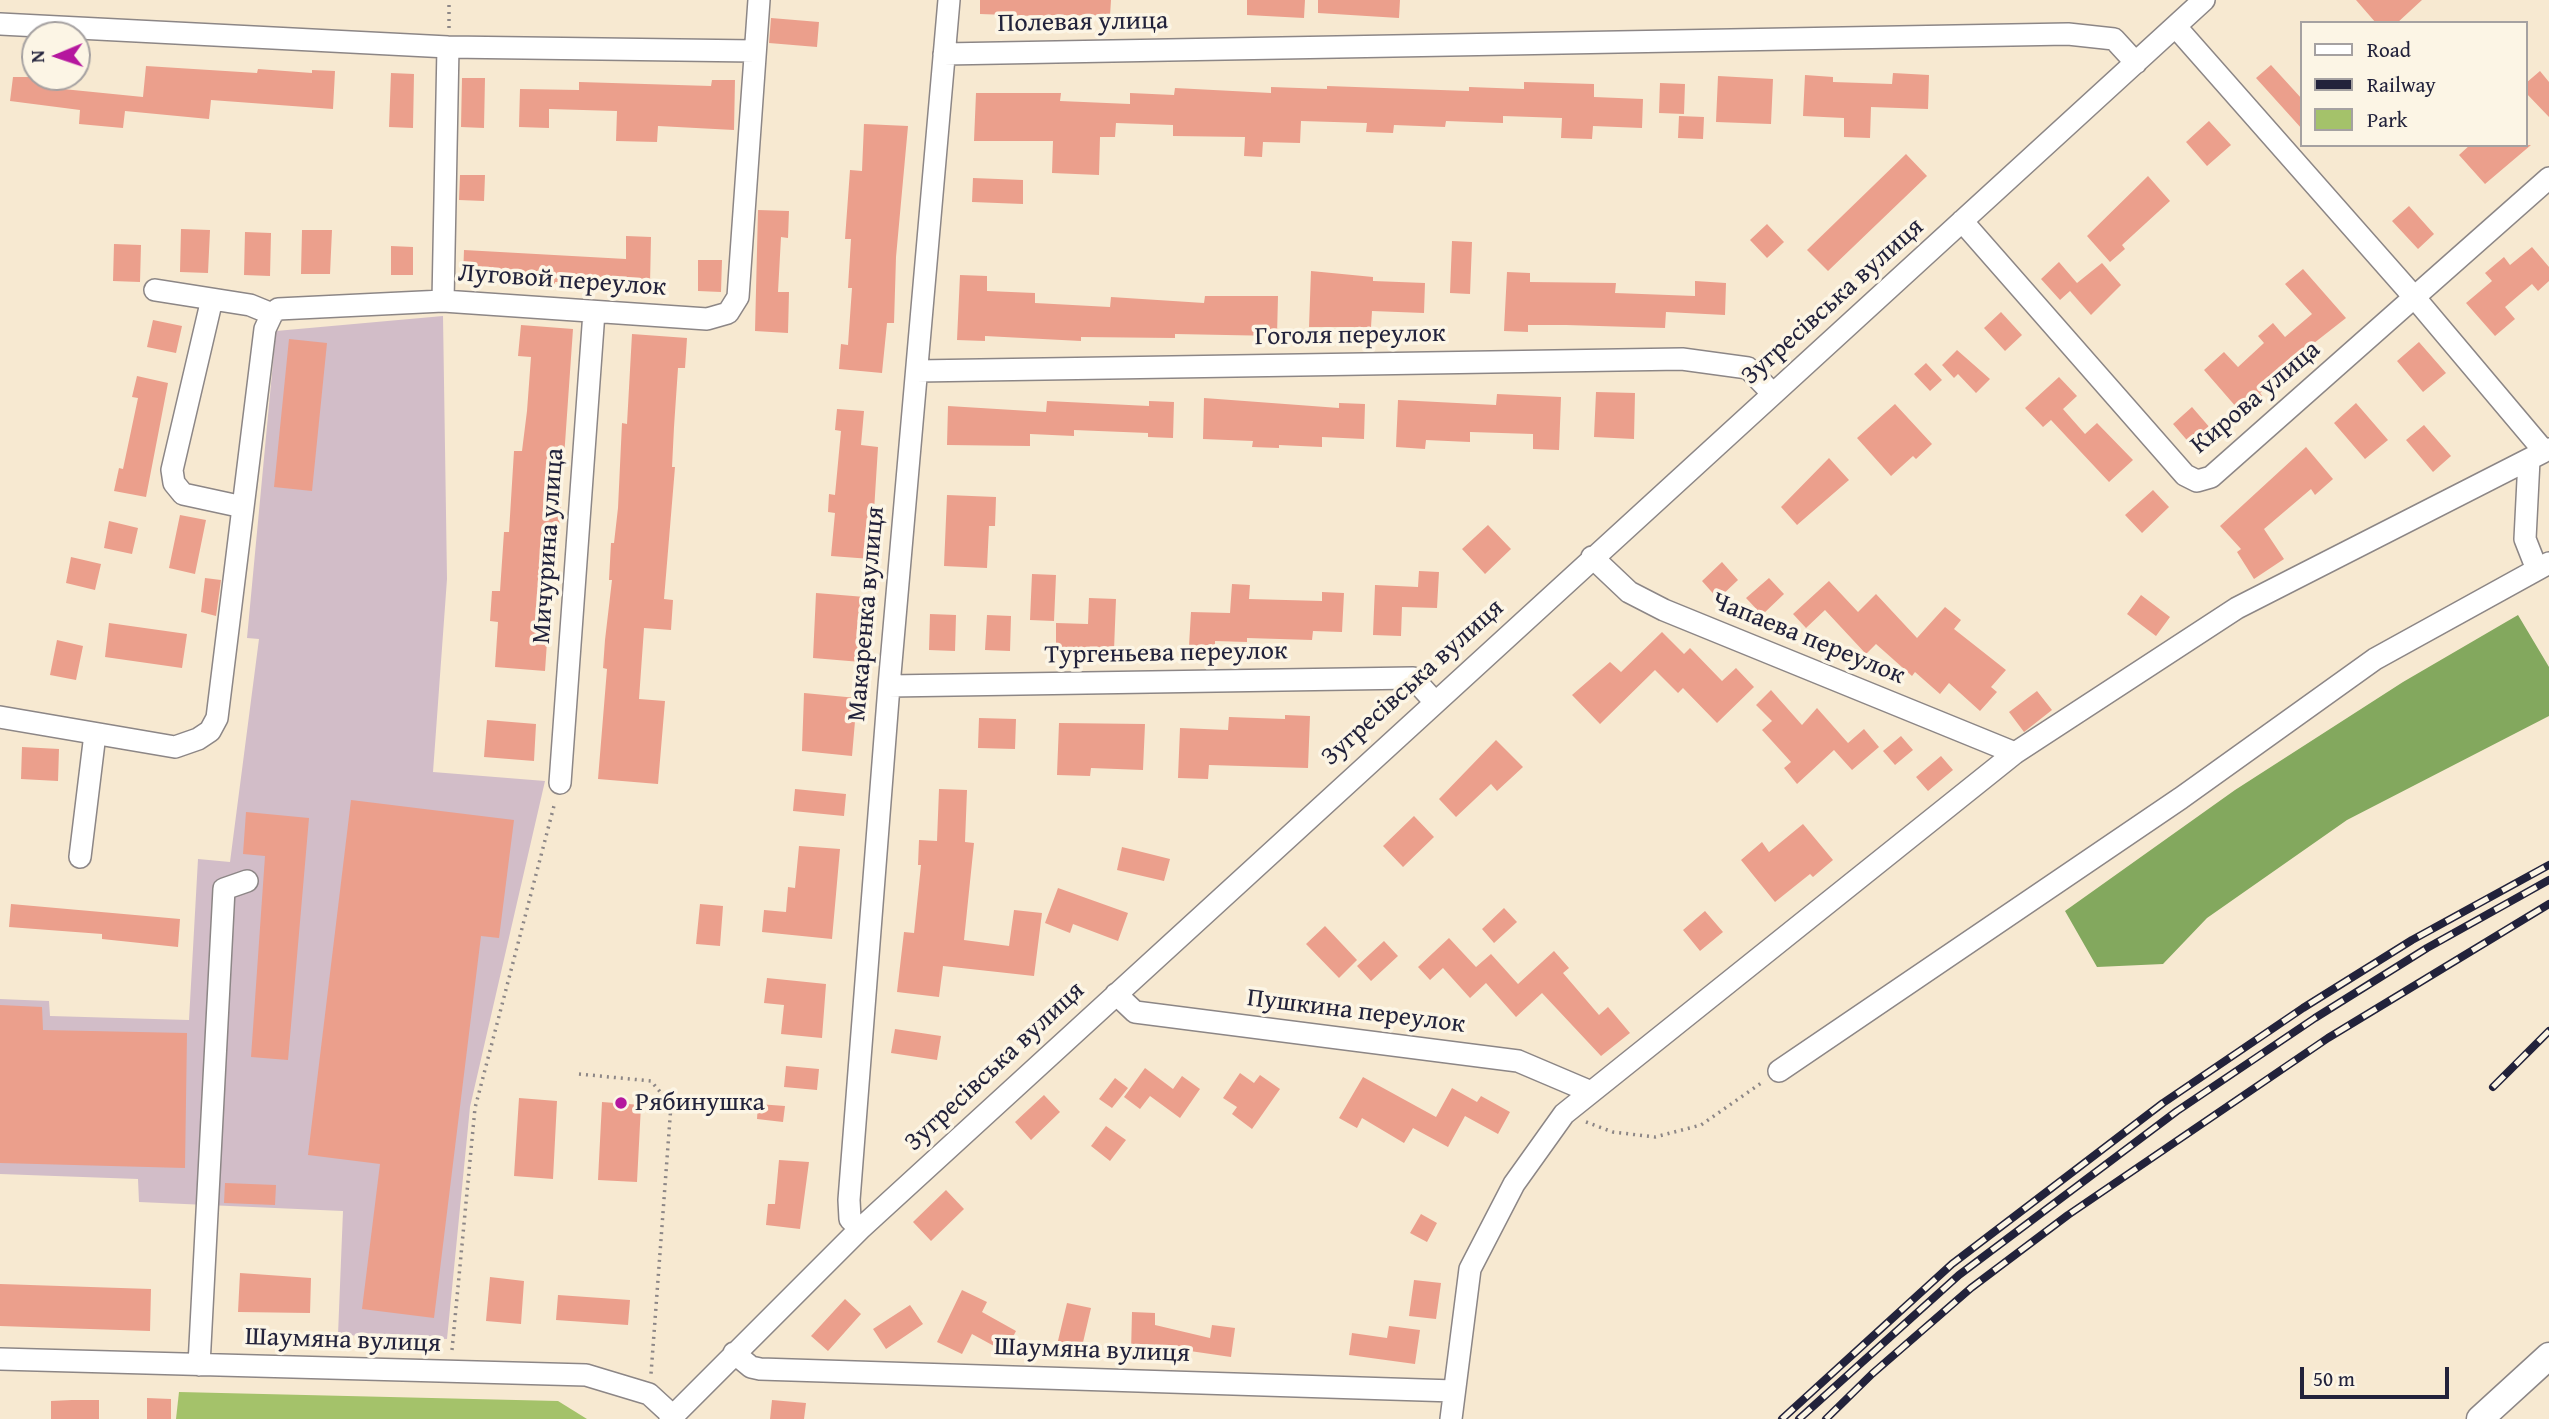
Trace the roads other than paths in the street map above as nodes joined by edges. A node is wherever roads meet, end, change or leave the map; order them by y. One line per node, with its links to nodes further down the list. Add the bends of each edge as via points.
1 (759, 0): 7 (street, Луговой переулок)
2 (949, 0): 8 (street, Макаренка вулиця)
3 (2204, 0): 5 (street, Зугресівська вулиця)
4 (0, 24): 6 (street)
5 (2176, 27): 9 (street, Зугресівська вулиця); 13 (street)
6 (448, 47): 7 (street); 15 (street)
7 (755, 51): 16 (street, Луговой переулок, via 734,306 728,313 707,319)
8 (944, 54): 9 (street, Полевая улица, via 2068,34 2114,39); 18 (street, Макаренка вулиця)
9 (2136, 63): 11 (street, Зугресівська вулиця)
10 (2549, 178): 13 (street, Кирова улица)
11 (1962, 221): 13 (street, Кирова улица, via 2185,475 2197,481 2211,477); 19 (street, Зугресівська вулиця)
12 (155, 290): 14 (street)
13 (2415, 298): 20 (street)
14 (212, 299): 17 (street); 21 (street, via 172,470 174,483 183,494)
15 (443, 302): 16 (street, Луговой переулок); 17 (street, Луговой переулок, via 286,307)
16 (594, 312): 29 (street, Мичурина улица)
17 (272, 314): 21 (street, via 265,329)
18 (916, 371): 19 (street, Гоголя переулок, via 1682,359 1748,368); 24 (street, Макаренка вулиця)
19 (1773, 394): 22 (street, Зугресівська вулиця)
20 (2541, 454): 23 (street, via 2525,538); 28 (street, via 2237,608)
21 (243, 507): 27 (street, via 217,718 210,731 175,747)
22 (1592, 557): 25 (street, Зугресівська вулиця); 28 (street, Чапаева переулок, via 1629,592 1664,610)
23 (2542, 565): 33 (street, via 2375,659 2181,798)
24 (888, 686): 25 (street, Тургеньева переулок, via 1413,678); 35 (street, Макаренка вулиця, via 849,1200 850,1219)
25 (1434, 701): 32 (street, Зугресівська вулиця)
26 (0, 717): 27 (street)
27 (94, 734): 30 (street)
28 (2015, 753): 34 (street)
29 (560, 783)
30 (80, 857)
31 (247, 881): 39 (street, via 224,889)
32 (1116, 994): 34 (street, Пушкина переулок, via 1135,1012 1518,1061); 35 (street, Зугресівська вулиця)
33 (1779, 1071)
34 (1591, 1092): 40 (street, via 1564,1114 1514,1184 1470,1269)
35 (860, 1229): 36 (street, Зугресівська вулиця)
36 (734, 1353): 40 (street, Шаумяна вулиця, via 751,1367 760,1368); 41 (street, Зугресівська вулиця)
37 (2549, 1356): 43 (main road)
38 (0, 1359): 39 (street, Шаумяна вулиця)
39 (199, 1365): 41 (street, Шаумяна вулиця, via 586,1375 649,1394)
40 (1454, 1391): 42 (street)
41 (671, 1418)
42 (1451, 1419)
43 (2480, 1419)

